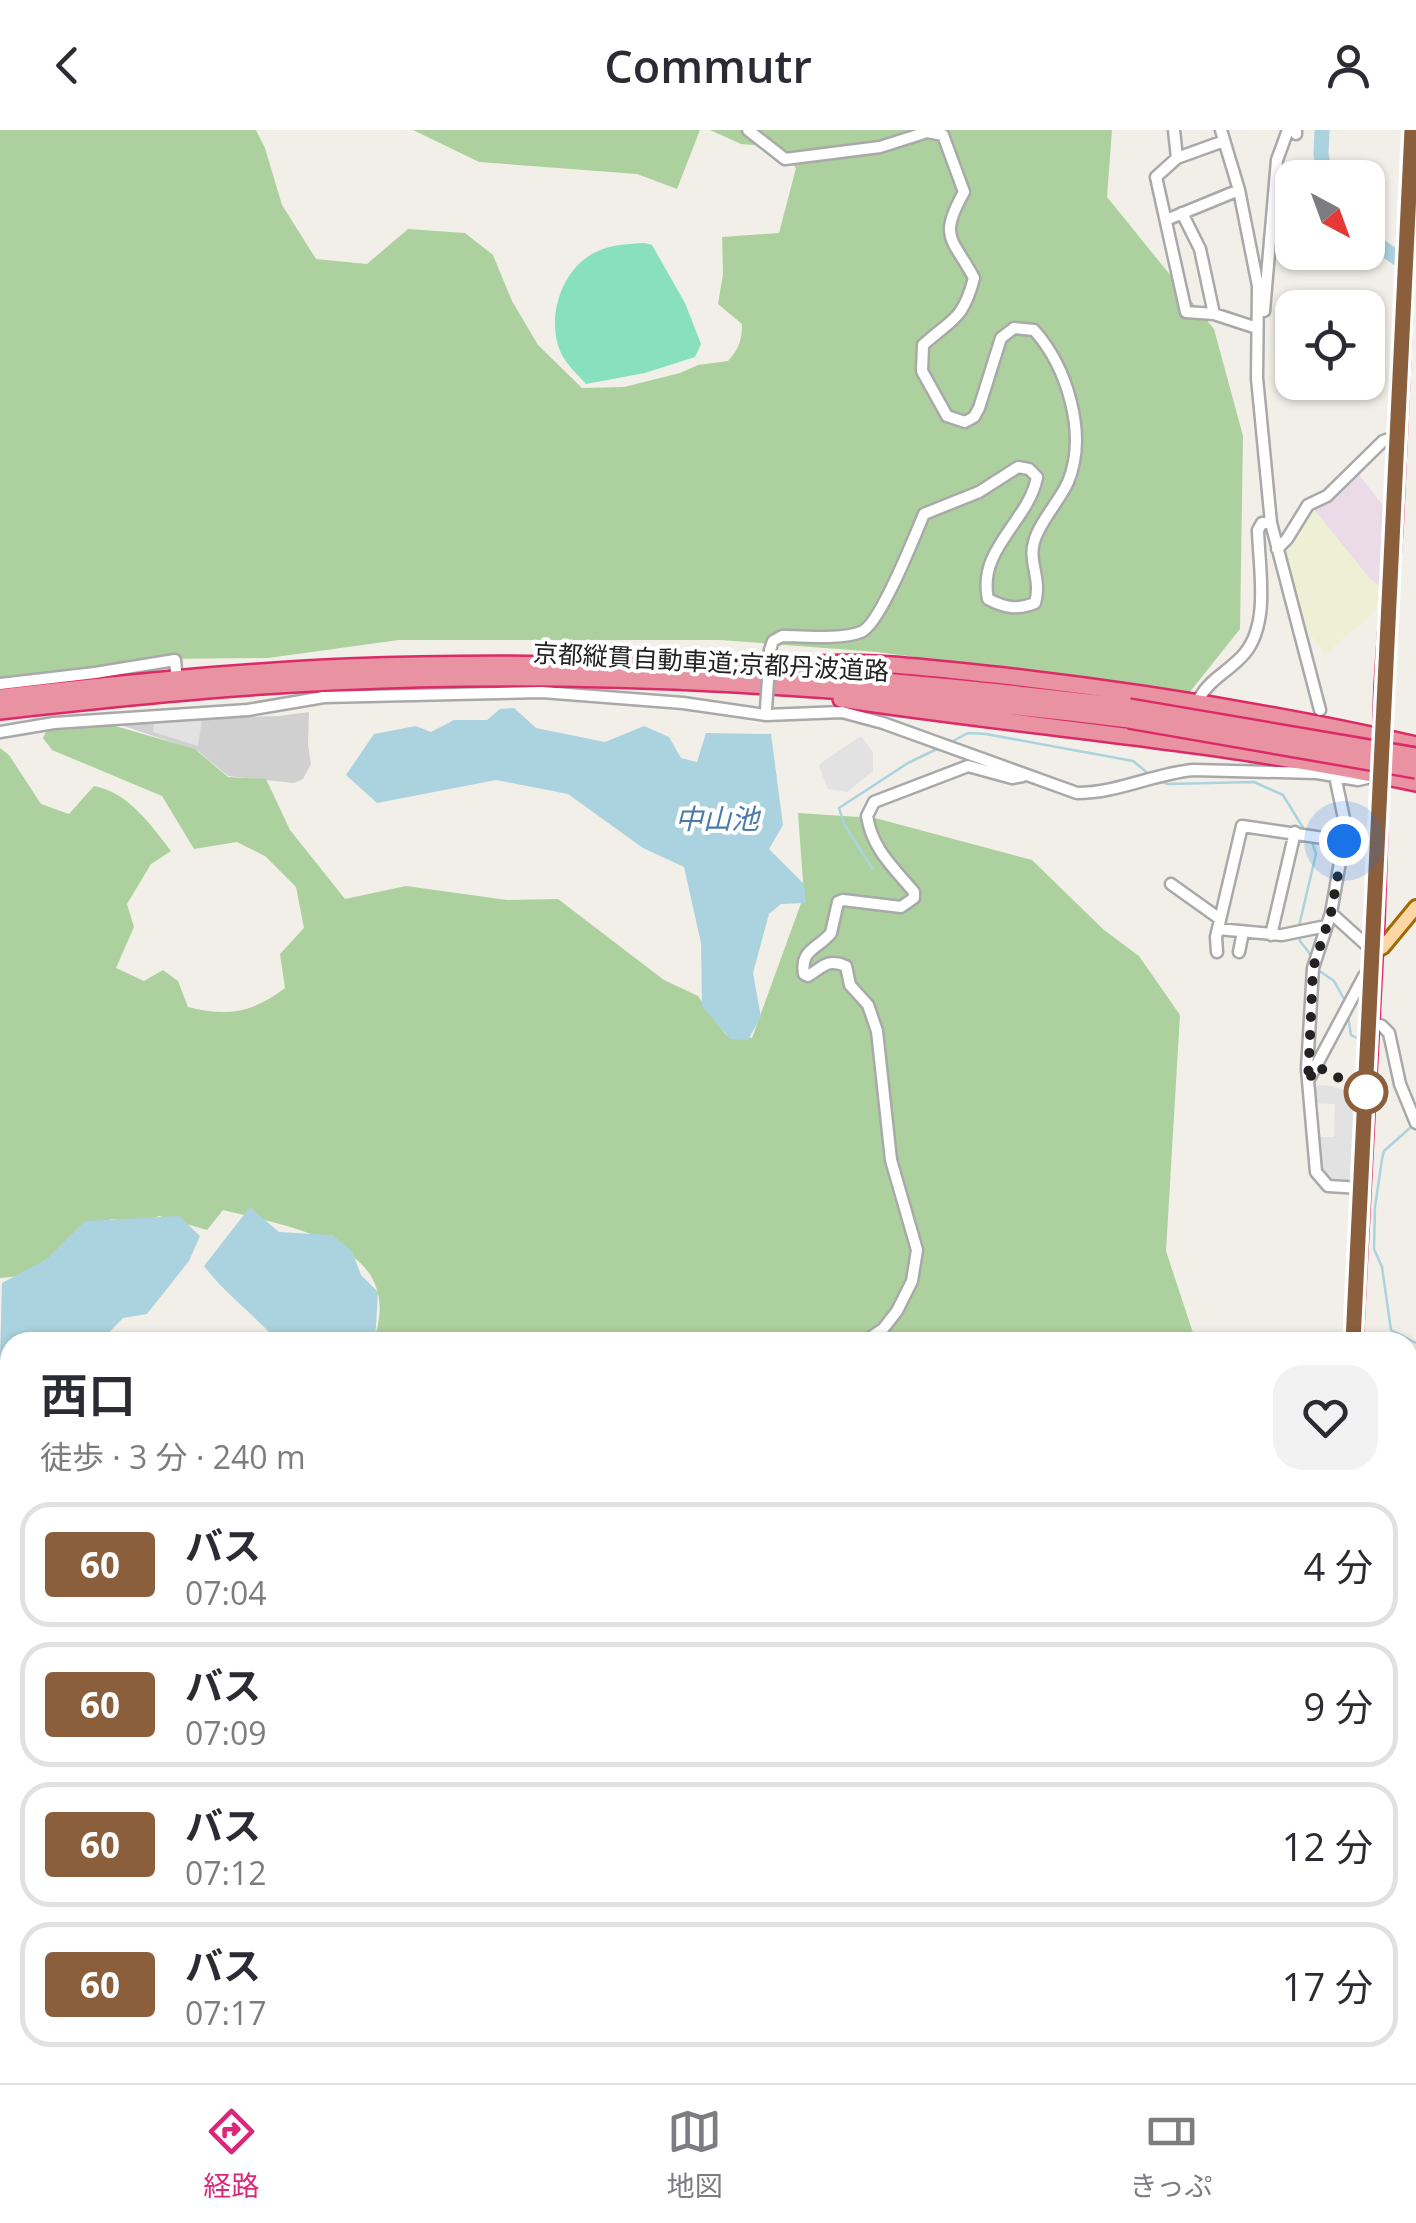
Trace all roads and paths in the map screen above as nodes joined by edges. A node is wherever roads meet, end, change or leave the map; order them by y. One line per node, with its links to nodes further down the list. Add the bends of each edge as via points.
1 (748, 130): 26 (street, bridge, via 785,159 880,147 927,132 942,135 964,192 948,229 974,278 959,317 923,345 922,371 947,416 964,422 979,408 1001,338 1014,328 1034,330 1066,386 1076,444 1068,482 1033,543 1040,588 1035,603 1003,607 988,599 985,586 991,560 1034,494 1038,477 1018,467 924,514 869,628 773,641)
2 (1174, 130): 6 (street)
3 (1412, 130): 7 (highway)
4 (1293, 132): 13 (street, via 1275,179 1262,326)
5 (1222, 136): 6 (street); 8 (street)
6 (1177, 158): 10 (street, via 1156,177)
7 (1414, 169): 11 (highway)
8 (1239, 190): 9 (street); 13 (street, via 1258,286)
9 (1182, 214): 10 (street); 12 (street, via 1200,249)
10 (1166, 220): 12 (street, via 1186,312)
11 (1410, 245): 14 (highway)
12 (1214, 314): 13 (street)
13 (1256, 328): 15 (street)
14 (1398, 436): 16 (street, via 1383,441 1327,496 1308,505); 30 (highway)
15 (1271, 522): 16 (street); 21 (street, via 1258,530 1255,639)
16 (1276, 549): 24 (street)
17 (748, 670): 22 (highway, 京都縦貫自動車道;京都丹波道路, via 346,668); 27 (highway, 京都縦貫自動車道;京都丹波道路, via 880,679); 30 (highway, via 820,663 958,671 1200,703)
18 (176, 671): 20 (street, via 176,660)
19 (634, 679): 25 (highway, 京都縦貫自動車道;京都丹波道路, via 331,682); 27 (highway, 京都縦貫自動車道;京都丹波道路); 37 (highway, via 817,696 1289,757)
20 (0, 684)
21 (1200, 697)
22 (0, 698)
23 (180, 702): 28 (street)
24 (1320, 710)
25 (0, 711)
26 (766, 712): 28 (street, via 486,692 324,697); 36 (street, via 842,712)
27 (1129, 714): 33 (highway, 京都縦貫自動車道;京都丹波道路, bridge); 35 (highway, 京都縦貫自動車道;京都丹波道路, bridge)
28 (182, 717): 29 (street, via 54,722)
29 (0, 732)
30 (1382, 737): 31 (highway); 37 (highway)
31 (1416, 745)
32 (1193, 754): 34 (street)
33 (1416, 756)
34 (1192, 770): 36 (street, via 1100,793 1076,793); 38 (street)
35 (1416, 770)
36 (1026, 775): 57 (street, via 1012,778 968,766 874,802 866,816 876,844 914,898 901,908 838,902 832,934 803,962 808,976 827,963 846,966 850,985 873,1014 891,1160 916,1250 912,1281)
37 (1380, 775): 38 (street); 39 (highway); 51 (highway)
38 (1335, 776): 41 (street)
39 (1416, 783)
40 (1303, 833): 41 (street); 45 (street, via 1242,826); 48 (street)
41 (1344, 841): 44 (street)
42 (1171, 884): 45 (street)
43 (1416, 906): 51 (main road)
44 (1331, 913): 46 (street); 51 (street)
45 (1218, 924): 47 (street); 49 (street)
46 (1326, 926): 48 (street); 54 (street, via 1313,968)
47 (1244, 932): 48 (street); 50 (street)
48 (1271, 934)
49 (1218, 952)
50 (1239, 952)
51 (1374, 952): 52 (highway)
52 (1373, 973): 53 (highway); 54 (street, via 1364,976)
53 (1369, 1021): 55 (street, via 1389,1033); 56 (highway)
54 (1308, 1082): 56 (street, via 1316,1172 1328,1186)
55 (1416, 1123)
56 (1362, 1188): 58 (highway)
57 (879, 1332)
58 (1355, 1332)

